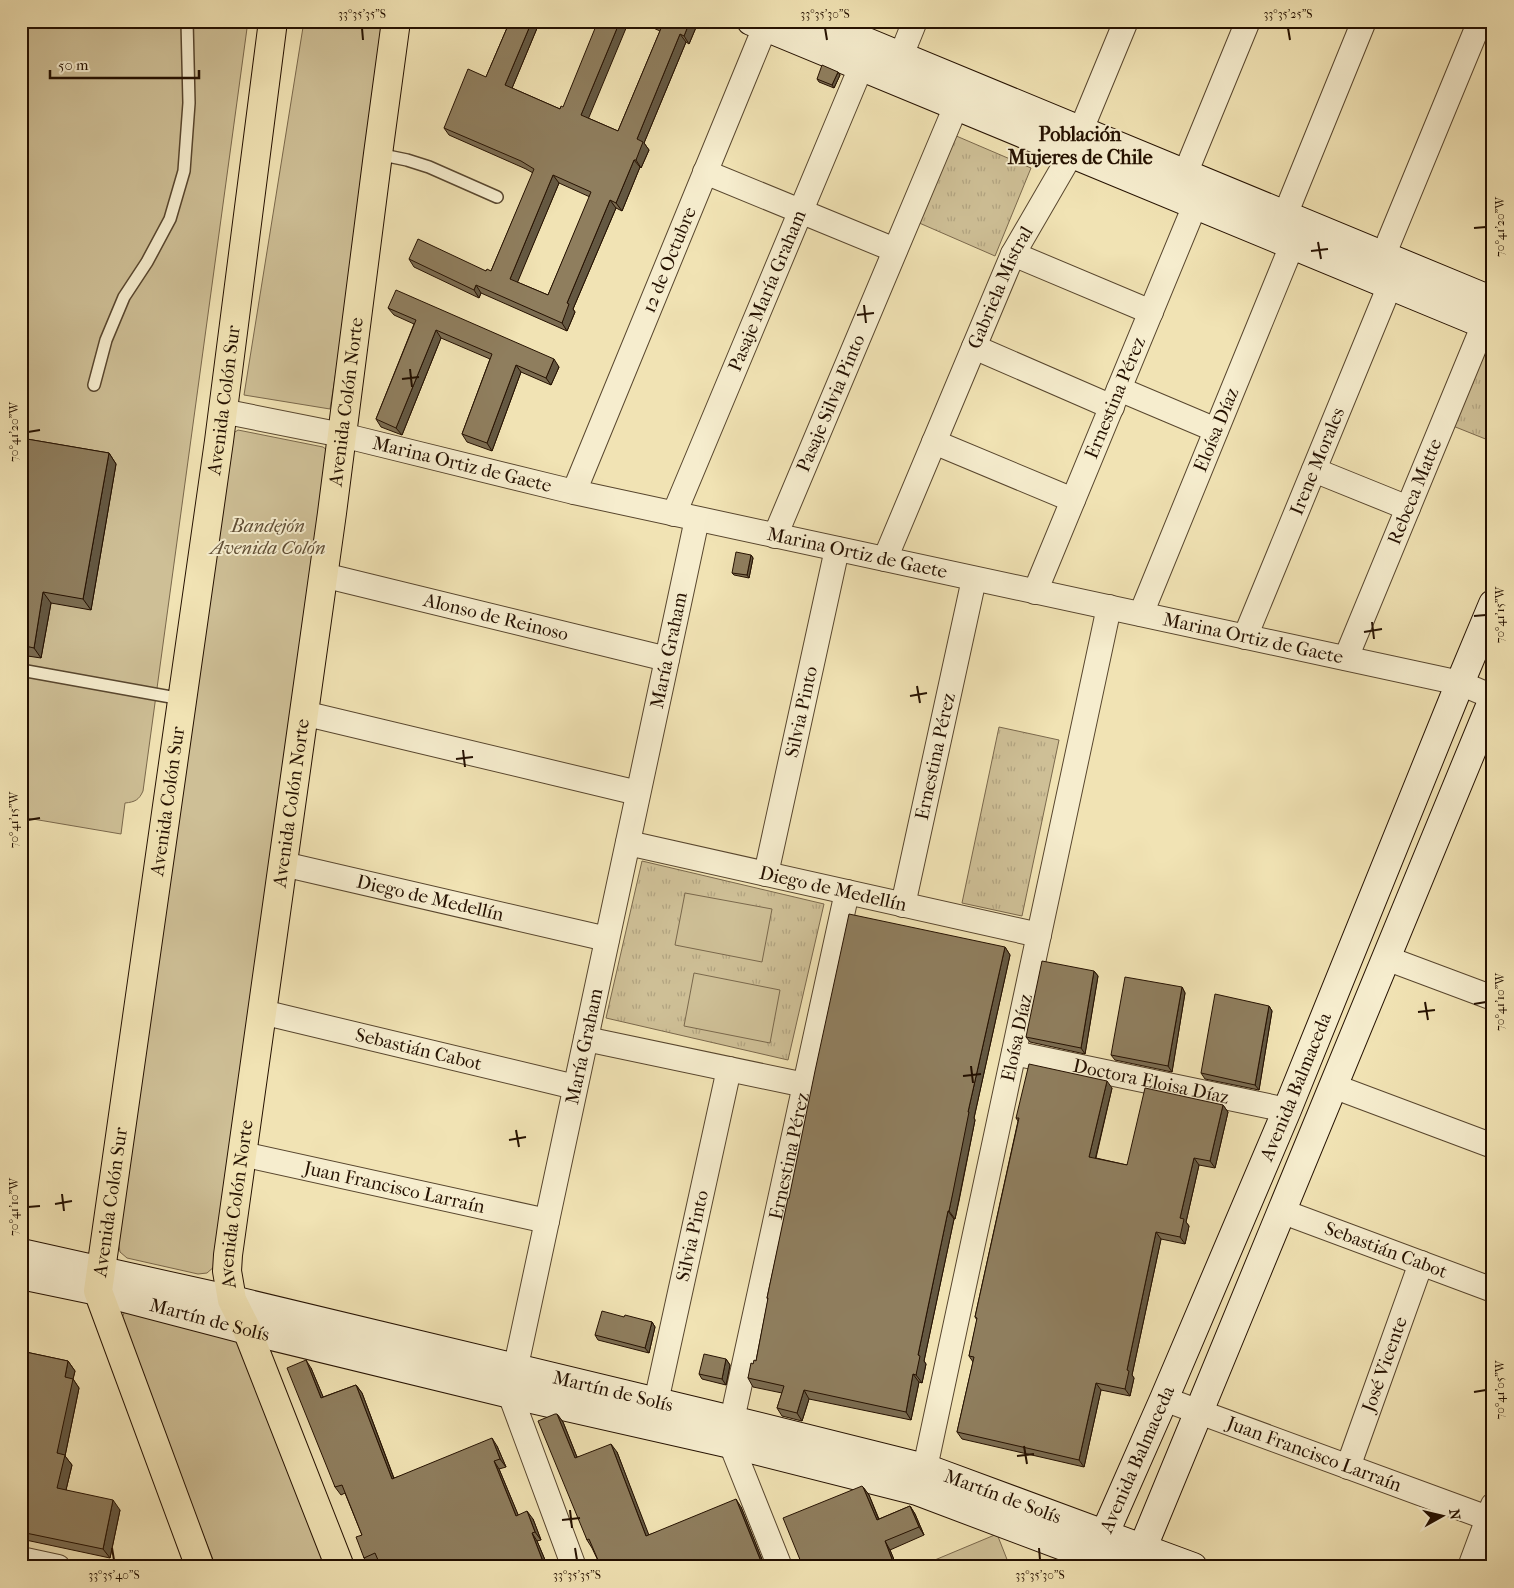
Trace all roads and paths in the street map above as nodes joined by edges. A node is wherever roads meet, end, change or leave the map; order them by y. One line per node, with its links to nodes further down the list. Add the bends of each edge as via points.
1 (186, 21): 31 (lane, via 189,103 184,171 170,219 124,297 109,332)
2 (274, 21): 33 (main road, Avenida Colón Sur)
3 (396, 21): 16 (main road, Avenida Colón Norte)
4 (816, 21): 13 (street)
5 (915, 21): 13 (street)
6 (1248, 21): 18 (street)
7 (1364, 21): 22 (street)
8 (1480, 21): 26 (street)
9 (1125, 22): 15 (street, Gabriela Mistral)
10 (758, 24): 11 (street); 17 (street, 12 de Octubre)
11 (797, 30): 12 (street)
12 (861, 67): 13 (street); 21 (street, Pasaje María Graham)
13 (896, 68): 14 (street); 15 (street)
14 (956, 106): 15 (street); 24 (street, Pasaje Silvia Pinto)
15 (1076, 142): 18 (street); 20 (street); 25 (street, Gabriela Mistral)
16 (378, 154): 19 (lane, via 429,167); 35 (main road, Avenida Colón Norte)
17 (705, 172): 21 (street); 38 (street, 12 de Octubre)
18 (1185, 174): 22 (street)
19 (497, 197)
20 (1196, 205): 23 (street); 29 (street, Ernestina Pérez)
21 (801, 211): 24 (street); 41 (street, Pasaje María Graham)
22 (1285, 215): 26 (street)
23 (1292, 245): 27 (street); 34 (street, Eloísa Díaz)
24 (896, 250): 43 (street, Pasaje Silvia Pinto)
25 (1013, 254): 29 (street); 30 (street, Gabriela Mistral)
26 (1383, 256): 28 (street)
27 (1390, 285): 28 (street); 37 (street, Irene Morales)
28 (1490, 306): 40 (street, Rebeca Matte)
29 (1151, 312): 32 (street, Ernestina Pérez)
30 (974, 347): 32 (street); 36 (street, Gabriela Mistral)
31 (94, 385)
32 (1116, 398): 34 (street); 39 (street, Ernestina Pérez)
33 (222, 410): 35 (street, Marina Ortiz de Gaete); 58 (main road, Avenida Colón Sur)
34 (1216, 430): 51 (street, Eloísa Díaz)
35 (342, 435): 38 (street, Marina Ortiz de Gaete); 46 (main road, Avenida Colón Norte)
36 (934, 442): 39 (street); 45 (street, Gabriela Mistral)
37 (1314, 470): 40 (street); 52 (street, Irene Morales)
38 (574, 492): 41 (street, Marina Ortiz de Gaete)
39 (1073, 500): 48 (street, Ernestina Pérez)
40 (1408, 508): 53 (street, Rebeca Matte)
41 (674, 514): 42 (street, Marina Ortiz de Gaete)
42 (697, 519): 43 (street, Marina Ortiz de Gaete); 54 (street, María Graham)
43 (775, 536): 44 (street, Marina Ortiz de Gaete)
44 (837, 549): 45 (street, Marina Ortiz de Gaete); 63 (street, Silvia Pinto)
45 (884, 559): 47 (street, Marina Ortiz de Gaete)
46 (323, 575): 54 (street, Alonso de Reinoso); 59 (main road, Avenida Colón Norte)
47 (974, 578): 48 (street, Marina Ortiz de Gaete); 65 (street, Ernestina Pérez)
48 (1035, 592): 50 (street, Marina Ortiz de Gaete)
49 (1493, 604): 56 (street, Avenida Balmaceda)
50 (1109, 607): 51 (street, Marina Ortiz de Gaete); 66 (street, Eloísa Díaz)
51 (1141, 614): 52 (street, Marina Ortiz de Gaete)
52 (1246, 637): 53 (street, Marina Ortiz de Gaete)
53 (1346, 658): 56 (street, Marina Ortiz de Gaete)
54 (667, 659): 60 (street, María Graham)
55 (21, 670): 58 (lane)
56 (1460, 683): 57 (street, Marina Ortiz de Gaete); 77 (street, Avenida Balmaceda)
57 (1493, 698): 68 (street, Avenida Balmaceda)
58 (182, 699): 85 (main road, Avenida Colón Sur)
59 (303, 713): 60 (street); 62 (main road, Avenida Colón Norte)
60 (638, 793): 61 (street, María Graham)
61 (628, 843): 63 (street, Diego de Medellín); 67 (street, María Graham)
62 (283, 864): 67 (street, Diego de Medellín); 70 (main road, Avenida Colón Norte)
63 (766, 874): 64 (street, Diego de Medellín)
64 (847, 892): 65 (street, Diego de Medellín); 74 (street, Ernestina Pérez)
65 (903, 905): 66 (street, Diego de Medellín)
66 (1039, 935): 72 (street, Eloísa Díaz)
67 (607, 939): 71 (street, María Graham)
68 (1386, 958): 69 (street); 75 (street, Avenida Balmaceda)
69 (1493, 998)
70 (262, 1012): 76 (street, Sebastián Cabot); 79 (main road, Avenida Colón Norte)
71 (586, 1039): 73 (street); 76 (street, María Graham)
72 (1014, 1053): 77 (street, Doctora Eloisa Díaz); 95 (street, Eloísa Díaz)
73 (729, 1069): 74 (street); 91 (street, Silvia Pinto)
74 (805, 1085): 93 (street, Ernestina Pérez)
75 (1333, 1086): 78 (street); 80 (street, Avenida Balmaceda)
76 (575, 1087): 81 (street, María Graham)
77 (1287, 1110): 90 (street, Avenida Balmaceda)
78 (1493, 1146)
79 (242, 1154): 81 (street, Juan Francisco Larraín); 87 (main road, Avenida Colón Norte, via 228,1255)
80 (1281, 1211): 83 (street, Sebastián Cabot); 92 (street, Avenida Balmaceda)
81 (547, 1220): 89 (street, María Graham)
82 (21, 1253): 85 (street, Martín de Solís)
83 (1421, 1263): 86 (street, Sebastián Cabot); 94 (street, José Vicente)
84 (21, 1275): 85 (street, Martín de Solís)
85 (99, 1281): 87 (street, Martín de Solís); 88 (street, Martín de Solís); 101 (main road, Avenida Colón Sur)
86 (1493, 1290)
87 (232, 1300): 88 (main road, Avenida Colón Norte); 89 (street, Martín de Solís)
88 (247, 1330): 89 (street, Martín de Solís); 102 (main road, Avenida Colón Norte)
89 (513, 1381): 91 (street, Martín de Solís); 93 (street, Martín de Solís); 103 (street)
90 (1164, 1399): 92 (street, Juan Francisco Larraín); 97 (street, Avenida Balmaceda)
91 (656, 1402): 93 (street, Martín de Solís)
92 (1198, 1412): 94 (street, Juan Francisco Larraín); 98 (street, Avenida Balmaceda)
93 (731, 1432): 95 (street, Martín de Solís); 97 (street, Martín de Solís, via 917,1491); 104 (street)
94 (1348, 1467): 96 (street, Juan Francisco Larraín)
95 (925, 1468): 97 (street, Martín de Solís)
96 (1491, 1514): 107 (street)
97 (1096, 1553): 98 (street, Martín de Solís); 105 (street, Martín de Solís)
98 (1138, 1557): 106 (street, Martín de Solís)
99 (22, 1562): 100 (street)
100 (58, 1567)
101 (200, 1567)
102 (340, 1567)
103 (574, 1567)
104 (780, 1567)
105 (1119, 1567)
106 (1193, 1567)
107 (1470, 1567)

